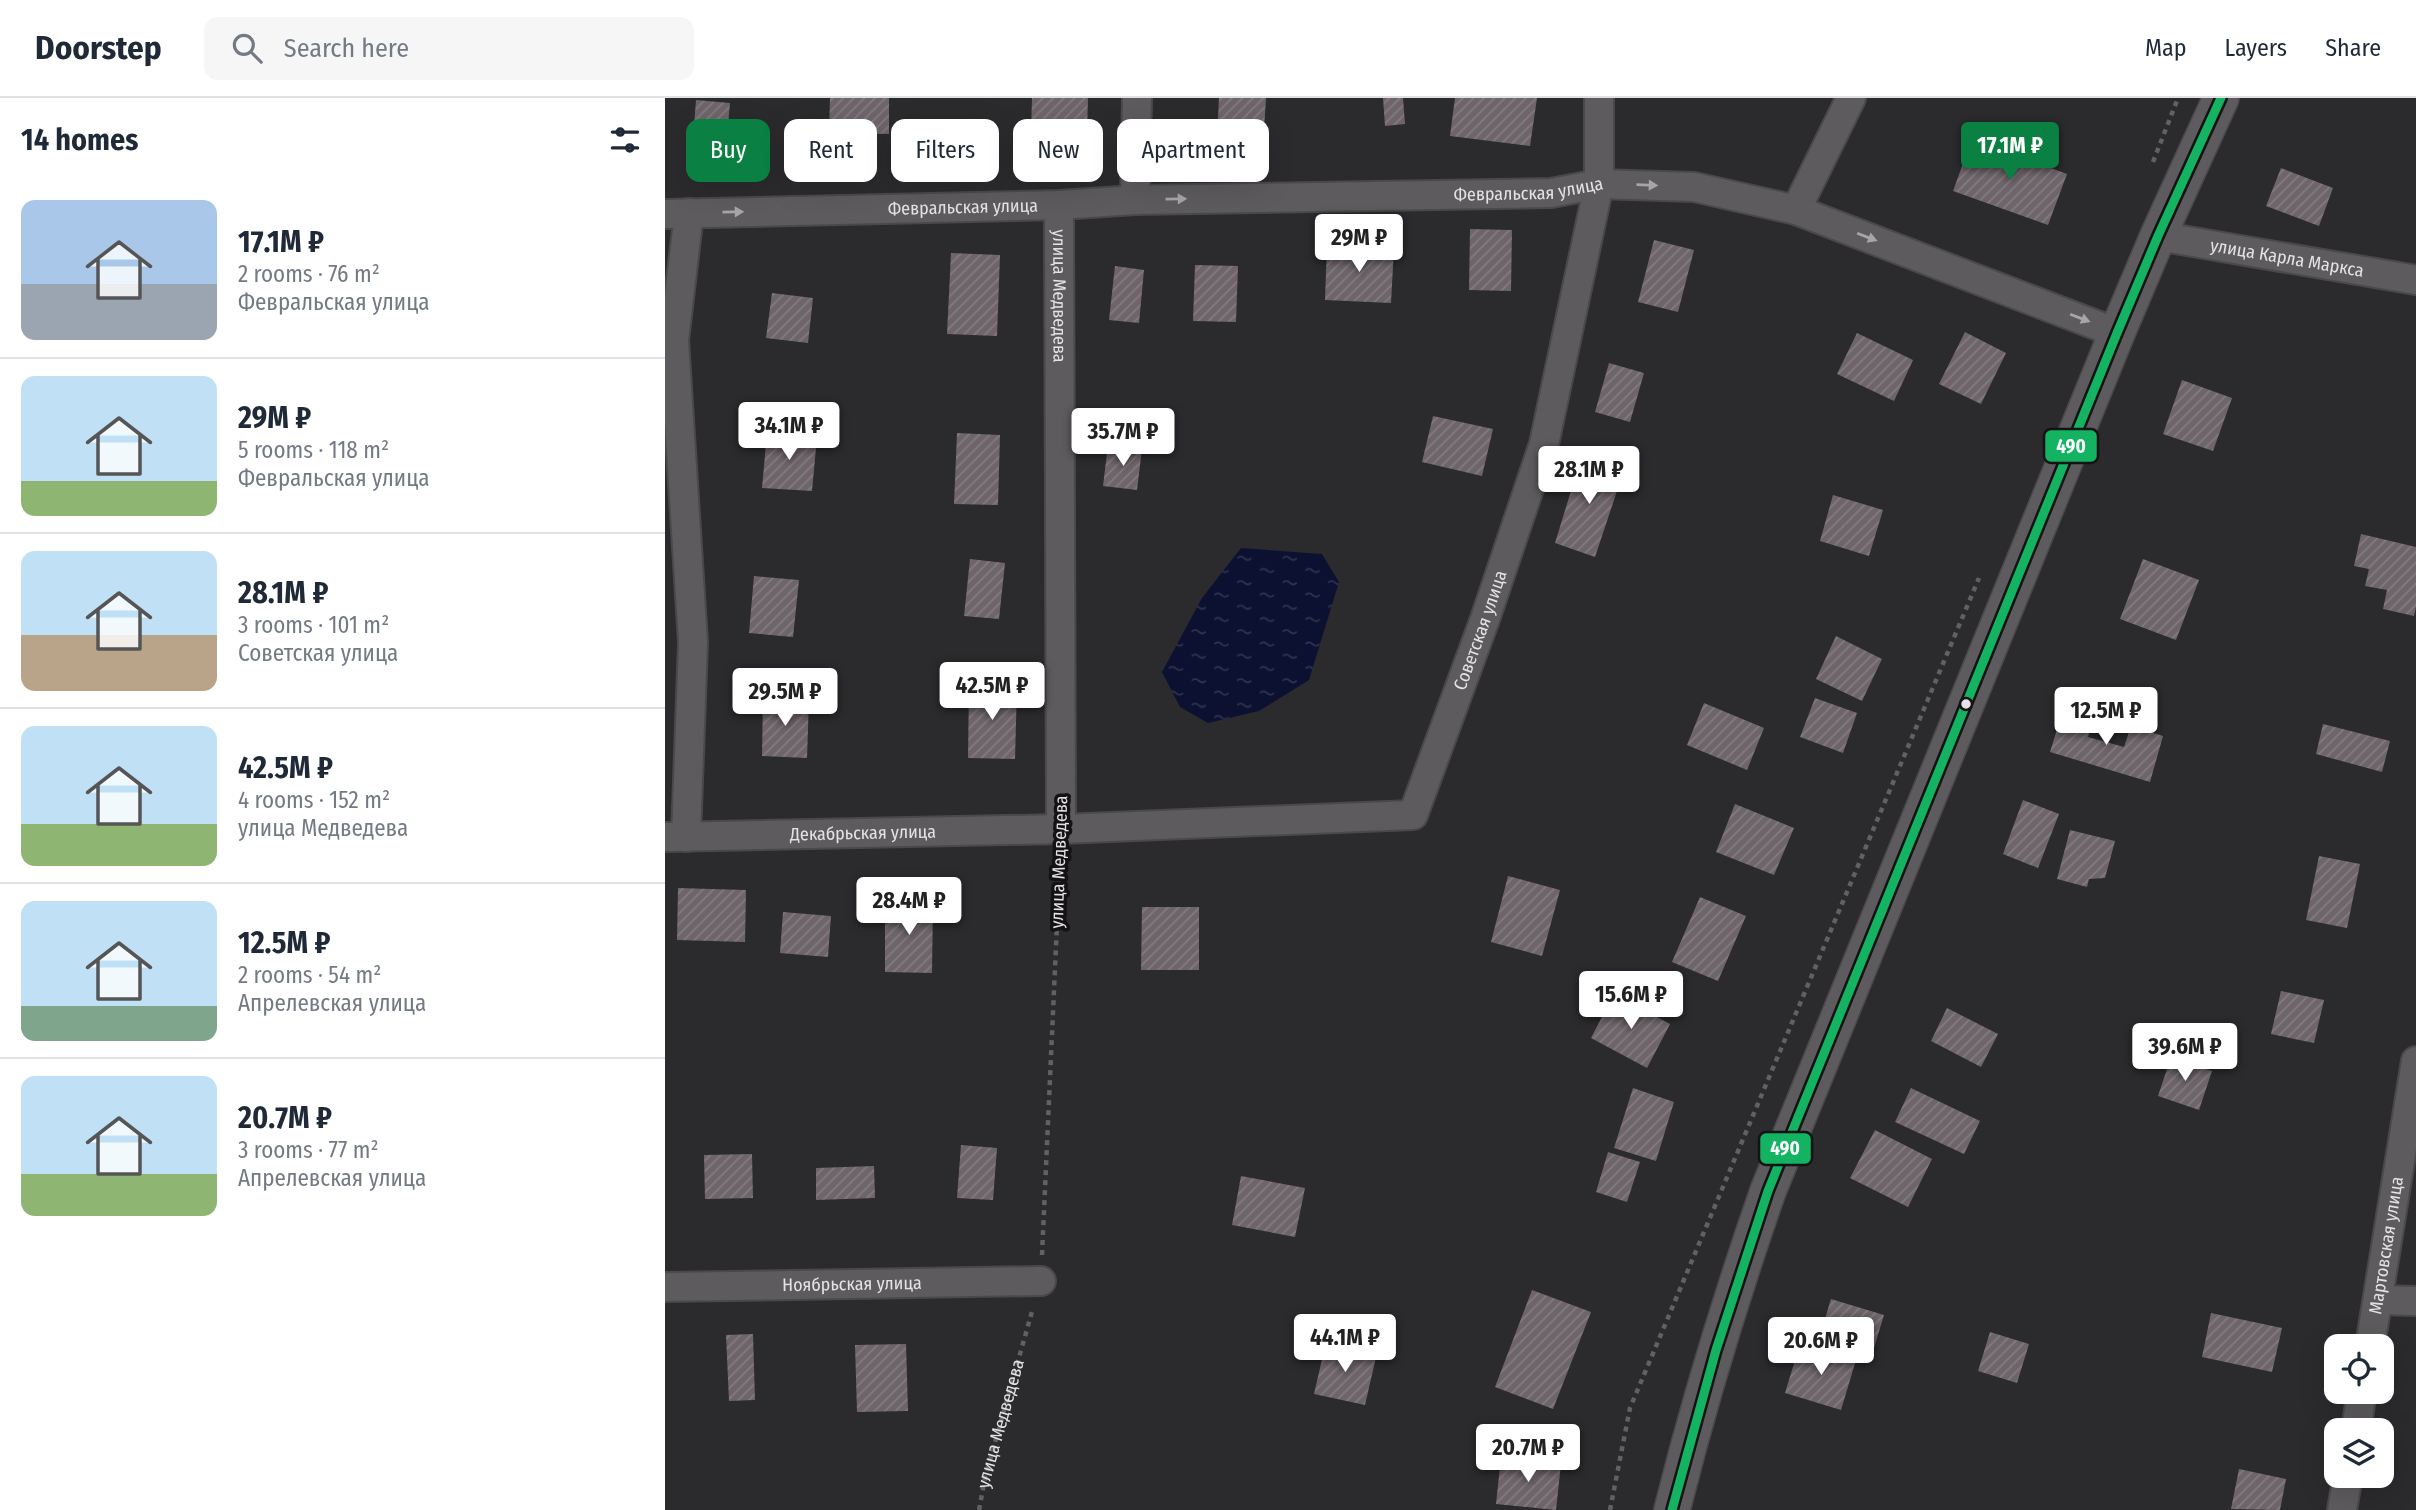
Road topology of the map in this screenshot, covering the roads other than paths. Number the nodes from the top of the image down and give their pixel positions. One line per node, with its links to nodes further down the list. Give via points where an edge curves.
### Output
1 (1137, 98): 6 (street)
2 (1599, 98): 5 (street, Советская улица)
3 (1851, 98): 8 (street)
4 (2221, 98): 10 (street)
5 (1599, 184): 6 (street, Февральская улица, one-way to 5, via 1551,193); 8 (street, Февральская улица, one-way to 8, via 1694,187); 13 (street, Советская улица, via 1544,444 1413,815)
6 (1135, 200): 7 (street, Февральская улица)
7 (1059, 205): 9 (street, Февральская улица, one-way to 7); 13 (street, улица Медведева)
8 (1796, 209): 12 (street, Февральская улица, one-way to 12)
9 (677, 213): 14 (street, via 674,340 693,642)
10 (2158, 236): 11 (street, улица Карла Маркса); 12 (street)
11 (2416, 280)
12 (2117, 333): 22 (street, via 1767,1191 1727,1307)
13 (1061, 829): 14 (street, Декабрьская улица)
14 (676, 837)
15 (2416, 1061): 18 (street, Мартовская улица)
16 (1041, 1281): 17 (street, Ноябрьская улица)
17 (665, 1287)
18 (2378, 1300): 19 (street); 20 (street, Мартовская улица)
19 (2416, 1301)
20 (2372, 1334)
21 (2346, 1488): 23 (street)
22 (1672, 1510)
23 (2342, 1510)

